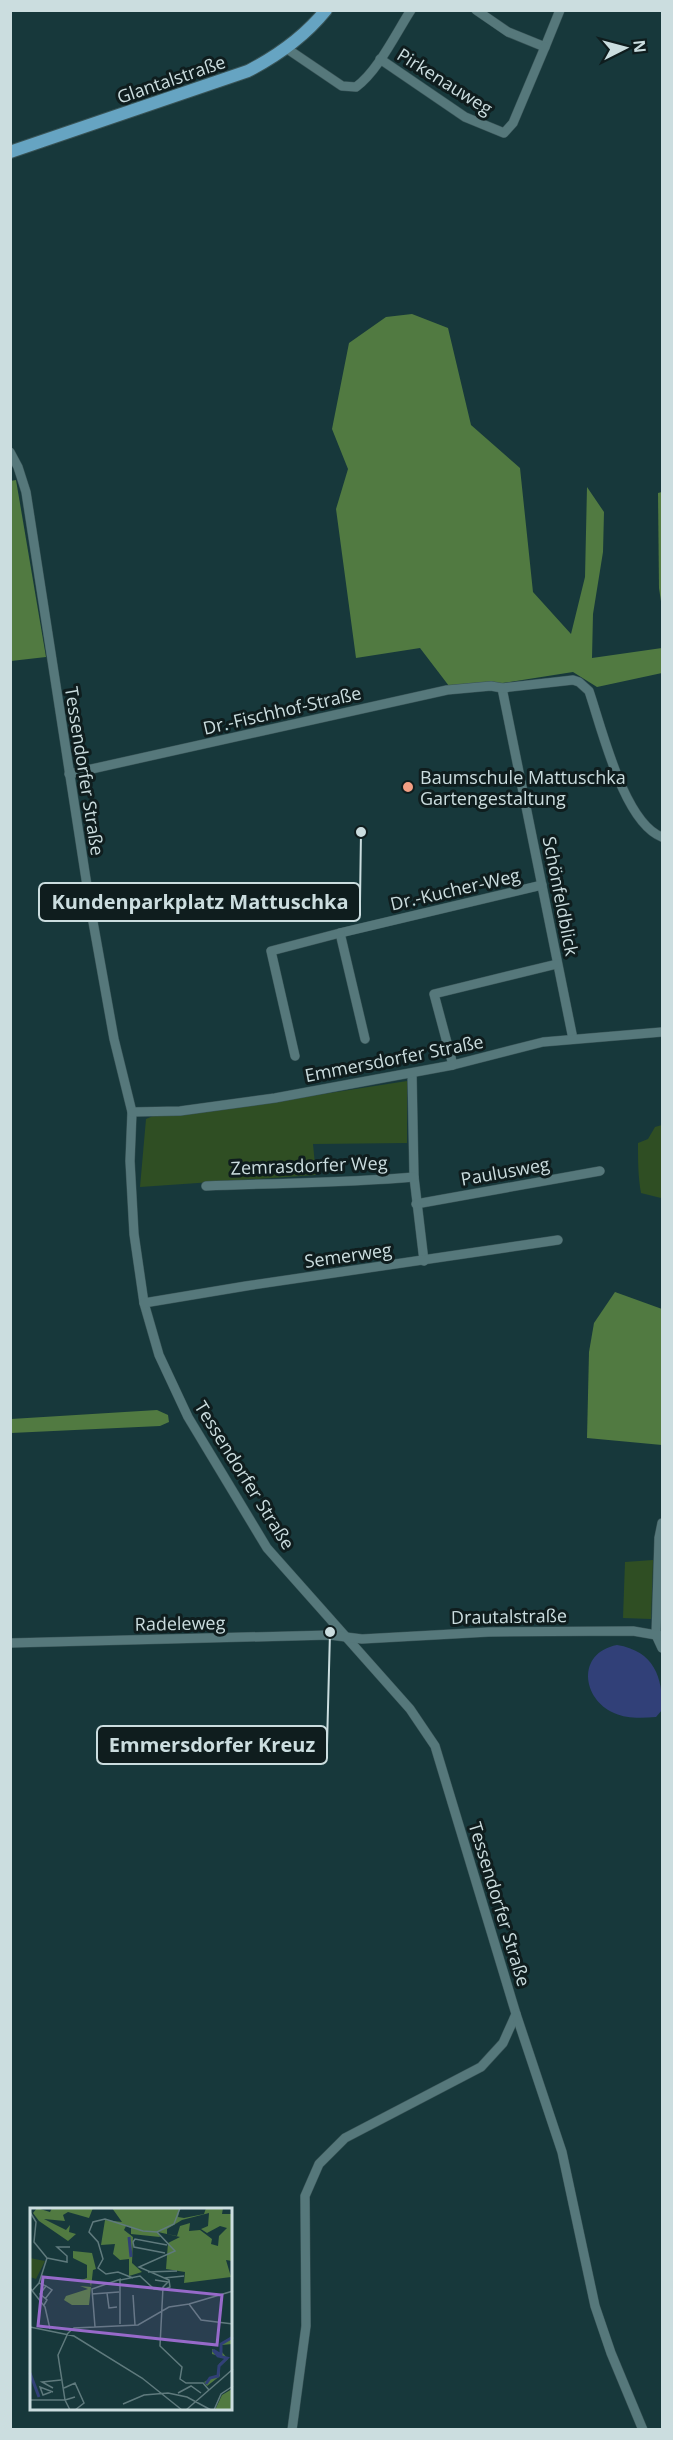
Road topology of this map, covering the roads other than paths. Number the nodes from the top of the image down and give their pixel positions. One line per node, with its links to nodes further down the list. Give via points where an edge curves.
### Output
1 (326, 10): 6 (main road, Glantalstraße)
2 (411, 10): 7 (street)
3 (476, 10): 5 (street, via 508,32)
4 (560, 10): 5 (street)
5 (545, 47): 7 (street, Pirkenauweg, via 513,123 504,134 465,117)
6 (286, 48): 7 (street, via 350,88 363,83); 8 (main road, Glantalstraße, via 248,70)
7 (380, 59)
8 (10, 153)
9 (10, 452): 11 (street, Tessendorfer Straße, via 26,492)
10 (502, 688): 11 (street, Dr.-Fischhof-Straße, via 447,690); 12 (street, Dr.-Fischhof-Straße, via 567,680 584,686 634,812); 13 (street, Schönfeldblick)
11 (69, 774): 22 (street, Tessendorfer Straße, via 112,1028)
12 (663, 837)
13 (542, 885): 14 (street, Dr.-Kucher-Weg); 15 (street, Schönfeldblick)
14 (340, 933): 17 (street); 19 (street, Dr.-Kucher-Weg, via 271,951)
15 (557, 964): 18 (street, Schönfeldblick); 20 (street, via 434,994)
16 (663, 1032): 18 (street, Emmersdorfer Straße)
17 (364, 1039)
18 (573, 1039): 20 (street, Emmersdorfer Straße, via 543,1042)
19 (295, 1056)
20 (453, 1065): 21 (street, Emmersdorfer Straße)
21 (412, 1073): 22 (street, Emmersdorfer Straße, via 208,1108); 24 (street)
22 (132, 1112): 29 (street, Tessendorfer Straße, via 134,1234)
23 (600, 1171): 26 (street, Paulusweg)
24 (414, 1177): 25 (street, Zemrasdorfer Weg); 26 (street)
25 (206, 1186)
26 (416, 1204): 28 (street)
27 (558, 1240): 28 (street, Semerweg)
28 (424, 1261): 29 (street, Semerweg)
29 (144, 1303): 32 (street, Tessendorfer Straße, via 159,1355 188,1417 267,1548)
30 (663, 1523): 31 (street, via 659,1538)
31 (659, 1636): 32 (street, Drautalstraße, via 633,1631 501,1632); 34 (street)
32 (349, 1639): 33 (street, Radeleweg, via 330,1635); 35 (street, Tessendorfer Straße, via 416,1717 435,1746)
33 (10, 1643)
34 (663, 1648)
35 (516, 2014): 36 (street, Tessendorfer Straße, via 503,2043 481,2067 345,2138 320,2164 305,2196 306,2326); 37 (street, via 562,2152 595,2306)
36 (292, 2430)
37 (643, 2430)

